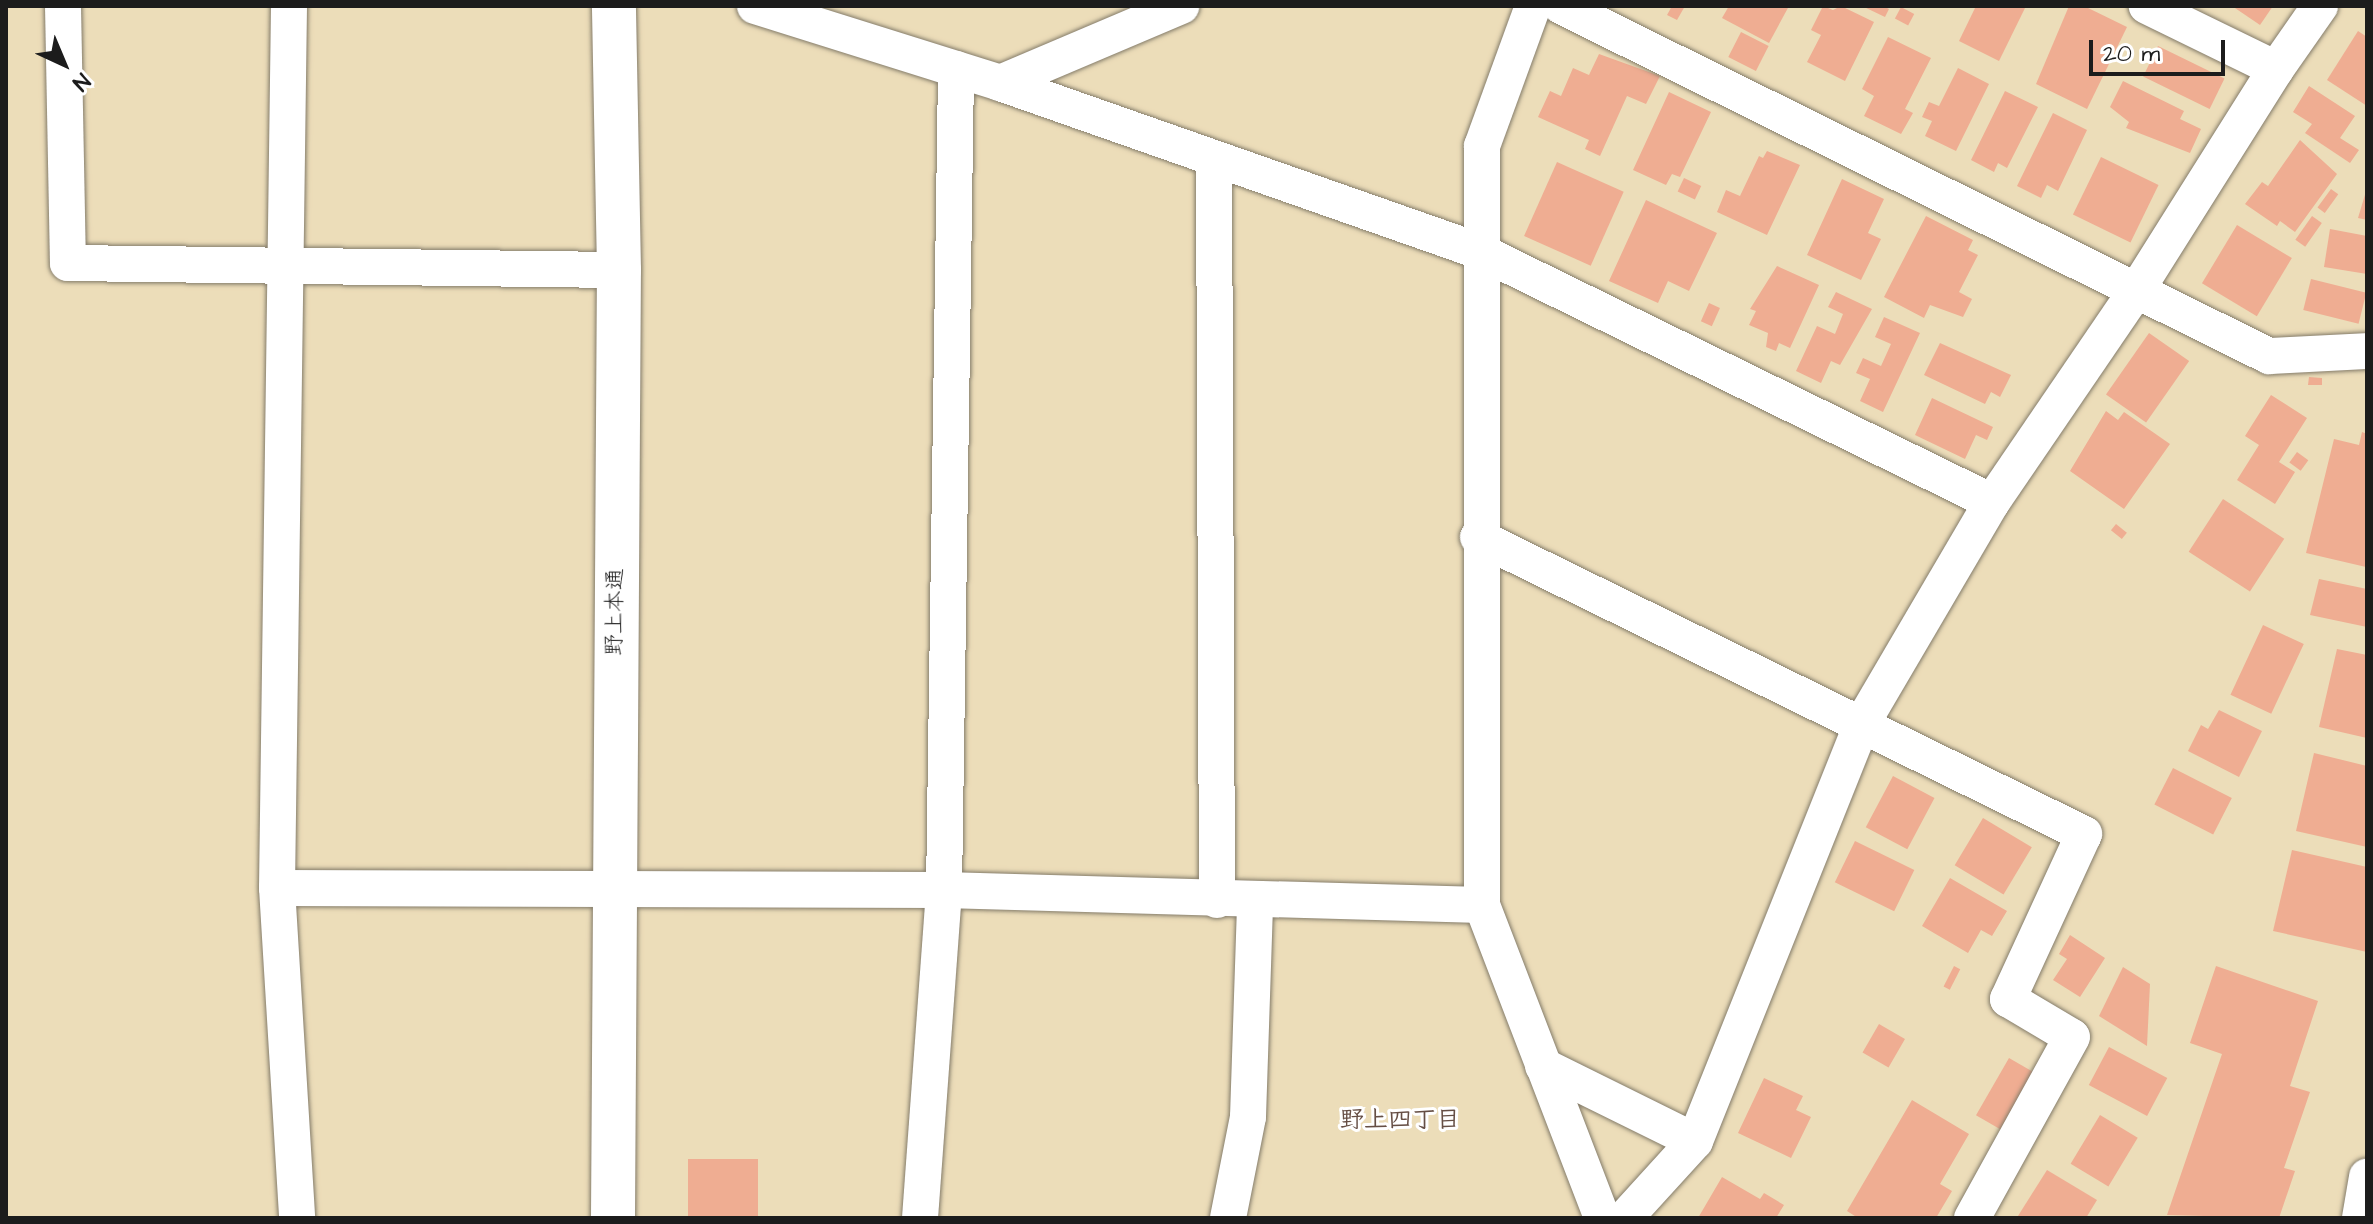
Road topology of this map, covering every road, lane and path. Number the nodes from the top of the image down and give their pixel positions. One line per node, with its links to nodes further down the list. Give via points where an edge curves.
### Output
1 (63, 6): 15 (street, via 68,263)
2 (289, 6): 15 (street)
3 (614, 6): 16 (street, 野上本通)
4 (755, 6): 10 (street)
5 (1181, 6): 12 (street)
6 (1533, 6): 14 (street, via 1482,146)
7 (1561, 6): 17 (street)
8 (2147, 6): 11 (street)
9 (2320, 6): 11 (street)
10 (956, 69): 12 (street); 24 (street)
11 (2276, 69): 17 (street)
12 (1000, 83): 13 (street)
13 (1214, 159): 14 (street); 25 (street)
14 (1479, 251): 19 (street); 20 (street)
15 (285, 265): 16 (street); 23 (street)
16 (619, 270): 22 (street, 野上本通)
17 (2138, 288): 18 (street, via 2269,356); 19 (street)
18 (2367, 351)
19 (1992, 502): 21 (street)
20 (1478, 537): 21 (street); 27 (street)
21 (1861, 725): 29 (street); 37 (street, via 2084,834 2008,999 2072,1037)
22 (612, 886): 23 (street); 24 (street); 32 (street, 野上本通)
23 (277, 888): 31 (street)
24 (944, 890): 25 (street); 33 (street)
25 (1217, 900): 26 (street)
26 (1255, 902): 27 (street); 34 (street, via 1248,1117)
27 (1482, 905): 28 (street)
28 (1543, 1066): 29 (street); 35 (street)
29 (1695, 1141): 36 (street)
30 (2367, 1177): 38 (street)
31 (297, 1218)
32 (613, 1218)
33 (920, 1218)
34 (1228, 1218)
35 (1602, 1218)
36 (1625, 1218)
37 (1972, 1218)
38 (2360, 1218)

